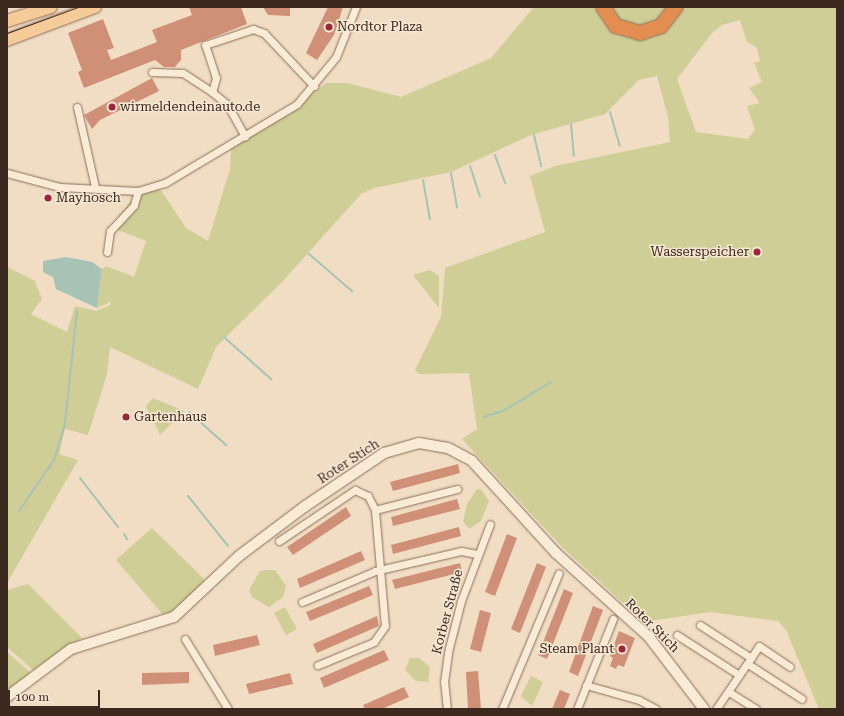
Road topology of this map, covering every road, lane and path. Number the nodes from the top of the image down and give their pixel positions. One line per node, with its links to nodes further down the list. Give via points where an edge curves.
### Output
1 (52, 7): 6 (main road)
2 (95, 7): 7 (main road)
3 (356, 7): 9 (street, via 342,47)
4 (603, 7): 5 (highway, via 616,26 640,33 661,26)
5 (676, 7)
6 (7, 22)
7 (7, 40)
8 (152, 72): 10 (street, via 170,70 194,80)
9 (314, 86): 10 (street, via 264,33 253,28 205,45 216,78); 12 (street, via 297,104)
10 (212, 92): 12 (street, via 227,104)
11 (77, 107): 14 (street)
12 (245, 136): 15 (street, via 165,183)
13 (7, 173): 14 (street, via 50,186)
14 (95, 187): 15 (street)
15 (138, 191): 16 (street, via 134,205 110,231)
16 (107, 252)
17 (457, 489): 18 (street)
18 (375, 510): 20 (street, via 368,496 355,490); 22 (street)
19 (490, 524): 21 (street, Korber Straße)
20 (278, 541)
21 (477, 554): 22 (street, via 461,551); 38 (street, Korber Straße, via 445,666)
22 (381, 570): 24 (street); 30 (street, via 385,612 381,635 374,642)
23 (559, 573): 39 (street)
24 (302, 602)
25 (613, 619): 33 (street)
26 (700, 625): 29 (street)
27 (677, 635): 32 (street)
28 (185, 639): 37 (street)
29 (750, 661): 31 (street, via 759,646); 32 (street); 36 (street)
30 (318, 665)
31 (790, 667)
32 (739, 675): 34 (street)
33 (586, 685): 40 (street); 41 (street, via 639,700)
34 (729, 692): 43 (street); 44 (street)
35 (7, 697): 42 (street, Roter Stich, via 71,649 174,617 239,556 304,507 384,453 419,443 448,448 472,461 556,554 649,637)
36 (802, 699)
37 (228, 709)
38 (447, 709)
39 (502, 709)
40 (577, 709)
41 (656, 709)
42 (704, 709)
43 (716, 709)
44 (756, 709)

